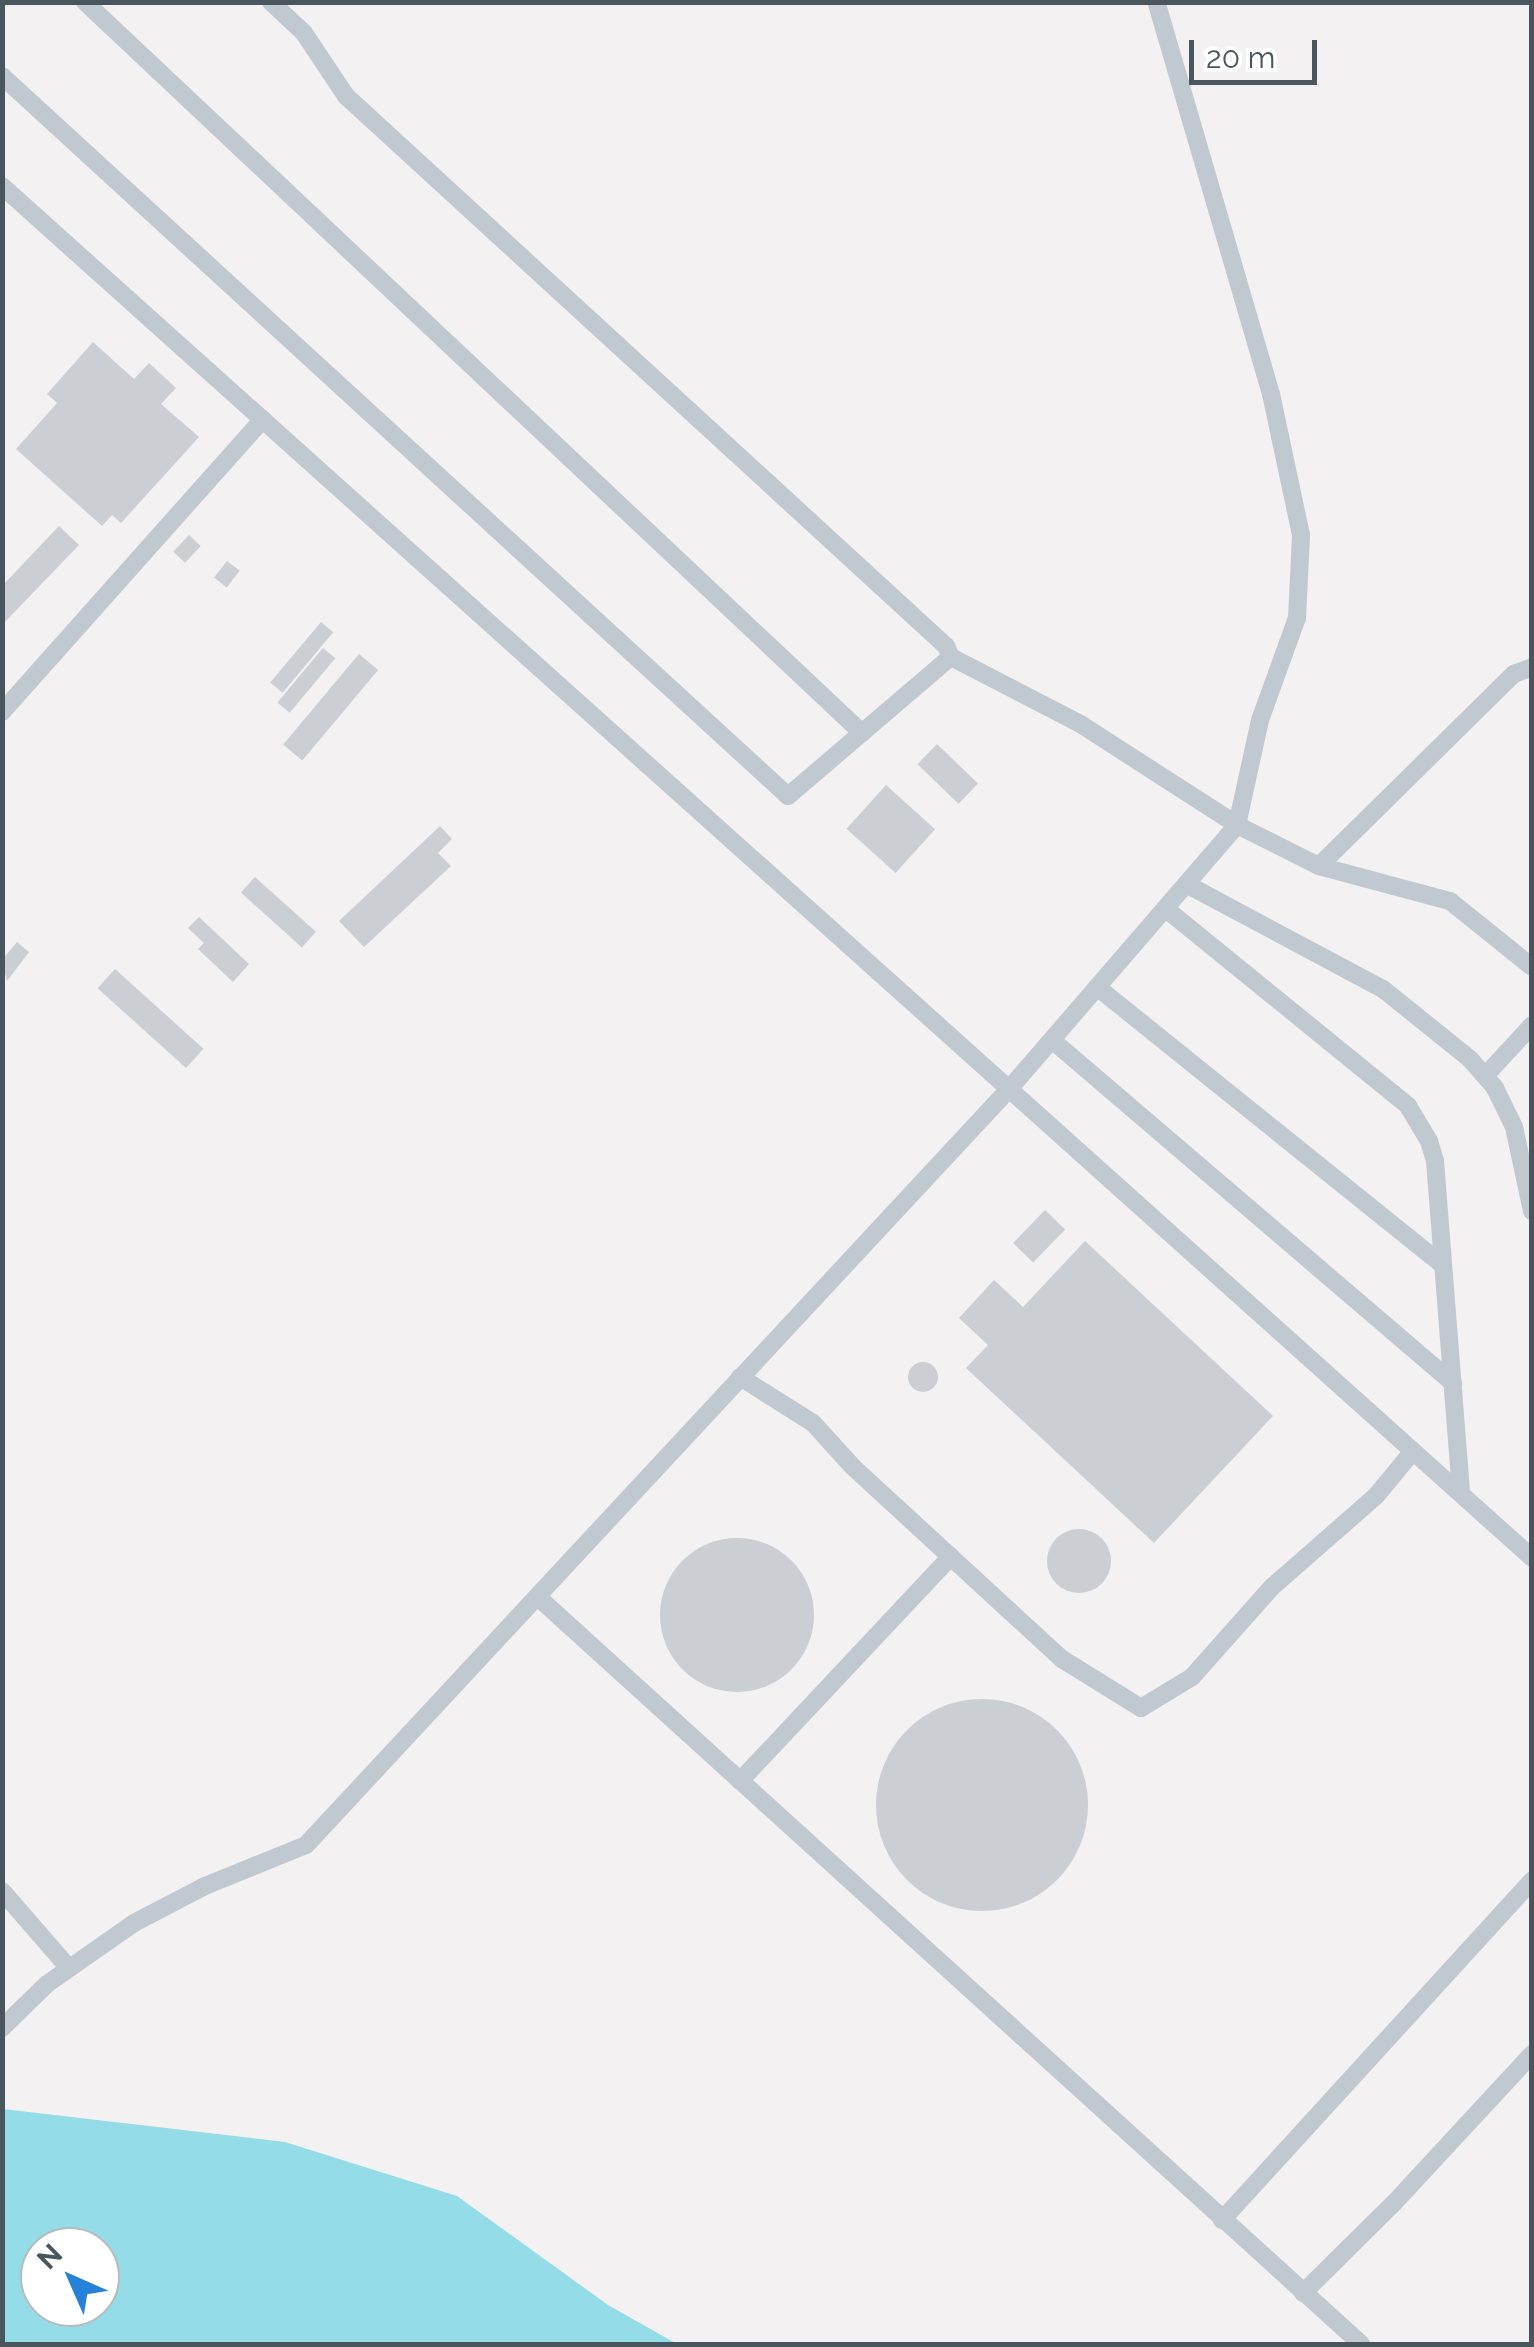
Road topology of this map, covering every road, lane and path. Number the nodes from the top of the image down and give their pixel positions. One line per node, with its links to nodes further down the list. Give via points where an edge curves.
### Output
1 (85, 2): 10 (lane)
2 (270, 2): 7 (lane, via 304,33 346,96)
3 (1156, 2): 11 (lane, via 1271,394 1300,535 1297,618 1260,720)
4 (2, 76): 10 (lane, via 788,796)
5 (2, 186): 6 (lane)
6 (263, 420): 9 (lane); 20 (lane)
7 (951, 657): 10 (lane); 11 (lane, via 1082,724)
8 (1532, 666): 12 (lane, via 1514,674)
9 (2, 712)
10 (862, 733)
11 (1238, 825): 12 (lane); 13 (lane)
12 (1319, 866): 15 (lane, via 1450,901)
13 (1186, 884): 14 (lane); 19 (lane, via 1383,989)
14 (1166, 909): 16 (lane); 22 (lane, via 1408,1106 1435,1161)
15 (1532, 967)
16 (1098, 987): 18 (lane); 22 (lane)
17 (1532, 1025): 19 (lane)
18 (1052, 1040): 20 (lane); 24 (lane)
19 (1485, 1076): 21 (lane, via 1514,1127)
20 (1010, 1088): 23 (lane); 25 (lane)
21 (1532, 1211)
22 (1443, 1265): 24 (lane)
23 (740, 1378): 27 (lane, via 813,1423); 29 (lane)
24 (1452, 1384): 26 (lane)
25 (1413, 1451): 26 (lane); 27 (lane, via 1376,1496 1272,1587 1192,1677 1141,1708 1062,1659)
26 (1461, 1494): 28 (lane)
27 (950, 1556): 30 (lane)
28 (1532, 1558)
29 (540, 1599): 30 (lane); 33 (lane, via 306,1845 205,1886)
30 (740, 1781): 36 (lane)
31 (1532, 1880): 36 (lane)
32 (2, 1891): 33 (lane)
33 (69, 1968): 34 (lane)
34 (2, 2028)
35 (1532, 2054): 37 (lane)
36 (1222, 2220): 37 (lane)
37 (1303, 2293): 38 (lane)
38 (1361, 2344)

